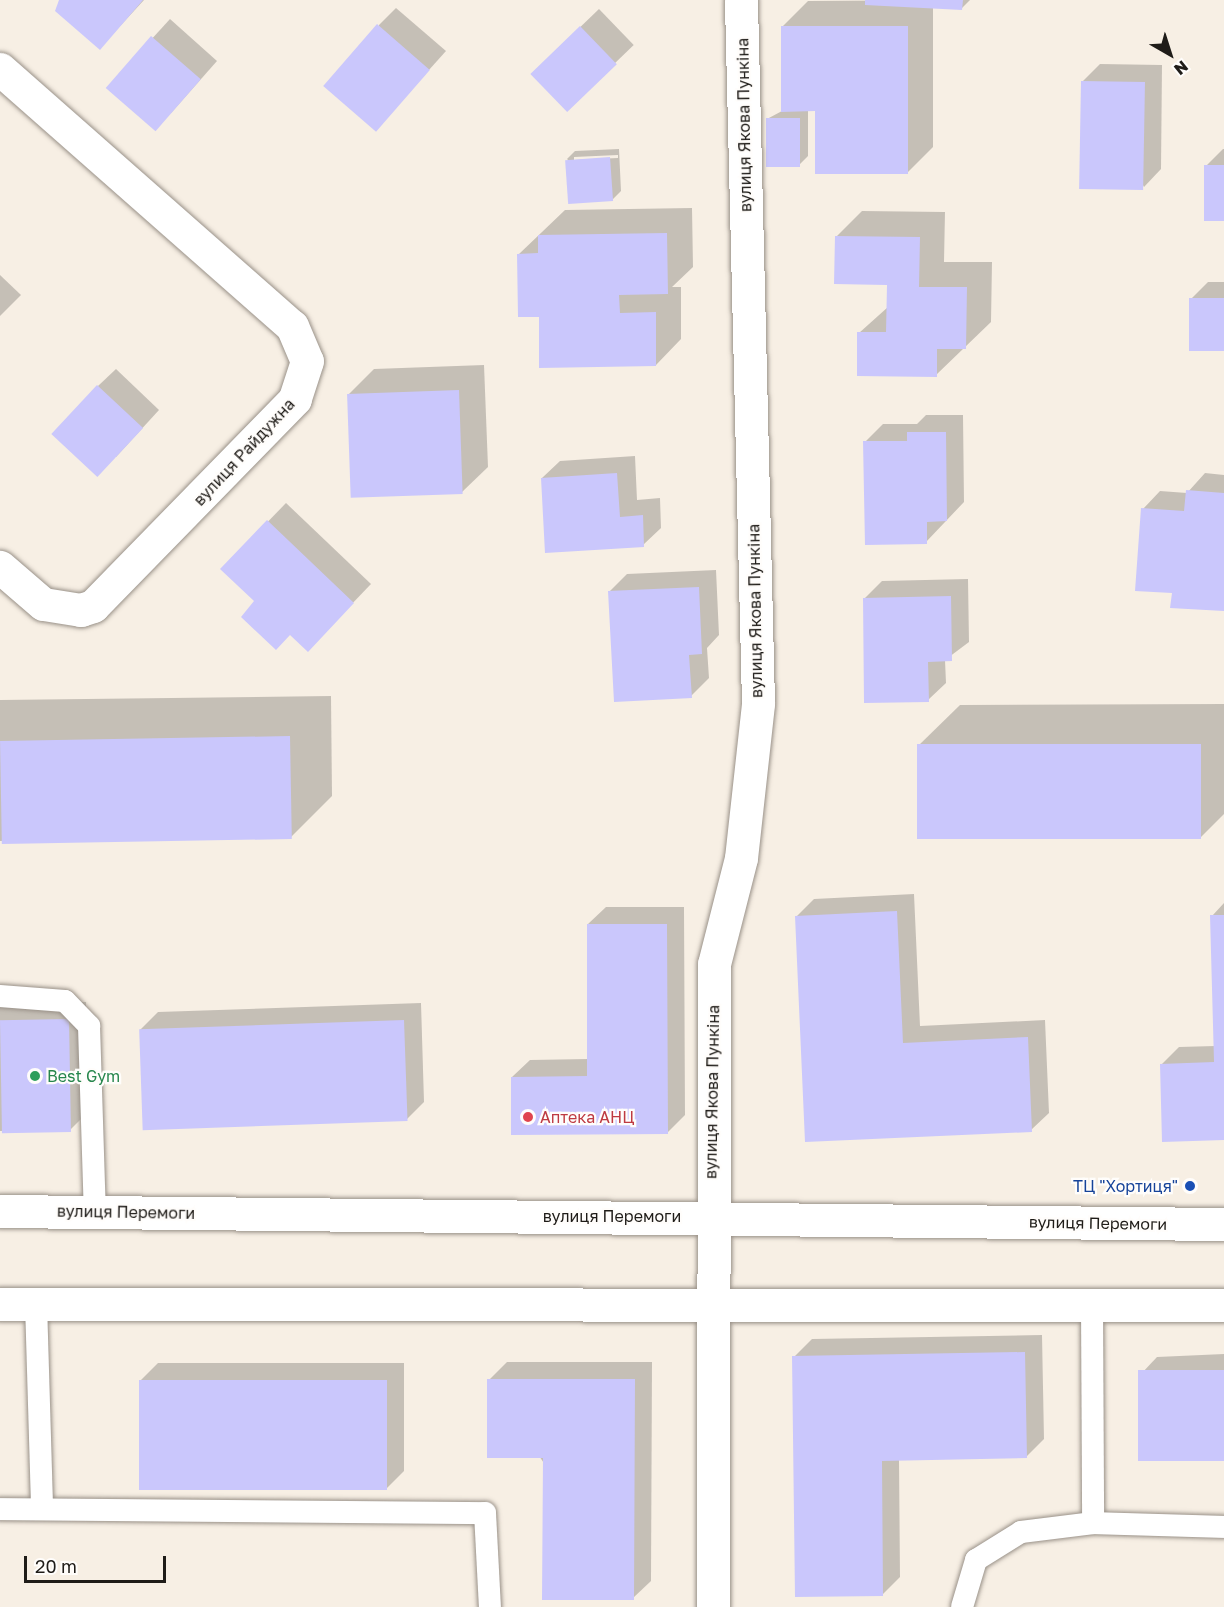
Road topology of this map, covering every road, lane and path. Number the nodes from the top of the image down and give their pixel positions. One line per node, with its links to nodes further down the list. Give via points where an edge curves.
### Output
1 (741, 0): 7 (street, вулиця Якова Пункіна, via 758,704 741,858 714,964)
2 (0, 69): 3 (street, вулиця Райдужна, via 292,326 307,361 295,399 93,606 81,610 43,604)
3 (0, 567)
4 (0, 996): 6 (lane, via 65,1001 89,1026)
5 (0, 1210): 6 (street, вулиця Перемоги)
6 (95, 1212): 7 (street, вулиця Перемоги)
7 (710, 1217): 8 (street, вулиця Перемоги); 9 (street, вулиця Якова Пункіна)
8 (1224, 1224)
9 (712, 1302): 11 (street); 12 (street); 19 (street)
10 (0, 1304): 11 (street)
11 (36, 1304): 15 (lane)
12 (1092, 1304): 13 (street); 16 (lane)
13 (1224, 1305)
14 (0, 1509): 15 (lane)
15 (42, 1509): 18 (lane, via 485,1513)
16 (1093, 1523): 17 (lane); 20 (lane, via 1021,1533 997,1542 976,1560)
17 (1224, 1527)
18 (490, 1607)
19 (713, 1607)
20 (962, 1607)

